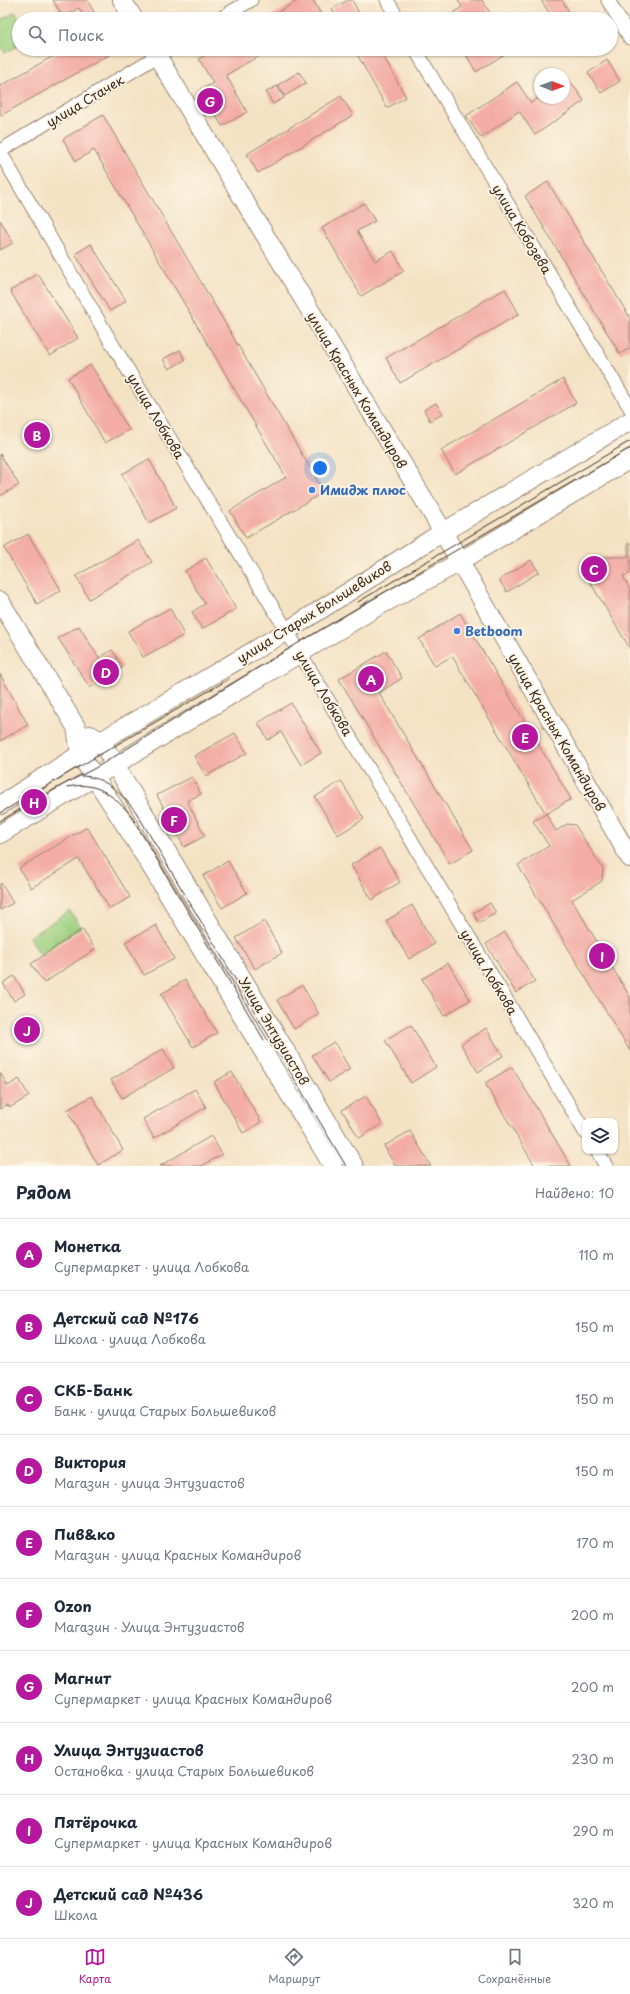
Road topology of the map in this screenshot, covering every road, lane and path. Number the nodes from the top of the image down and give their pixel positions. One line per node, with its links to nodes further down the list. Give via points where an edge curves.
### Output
1 (122, 0): 5 (street)
2 (251, 0): 6 (street)
3 (387, 0): 7 (street)
4 (608, 0): 8 (street)
5 (130, 12)
6 (231, 12)
7 (394, 12)
8 (615, 12)
9 (618, 17): 10 (street)
10 (630, 38)
11 (154, 56): 14 (street, улица Стачек)
12 (162, 56): 18 (street, улица Красных Командиров)
13 (419, 56): 15 (street, улица Кобозева)
14 (0, 152): 21 (street, улица Лобкова, via 111,342)
15 (630, 408)
16 (630, 421): 18 (street, улица Старых Большевиков)
17 (630, 459): 19 (street, улица Старых Большевиков)
18 (443, 532): 19 (street, улица Красных Командиров); 21 (street, улица Старых Большевиков)
19 (459, 561): 22 (street, улица Старых Большевиков); 30 (street, улица Красных Командиров)
20 (0, 601): 23 (street)
21 (287, 631): 22 (street, улица Лобкова); 24 (street, улица Старых Большевиков)
22 (300, 653): 26 (street, улица Старых Большевиков); 31 (street, улица Лобкова)
23 (76, 727): 24 (street, Улица Энтузиастов); 25 (street, Улица Энтузиастов)
24 (101, 741): 25 (street, улица Старых Большевиков); 26 (street, Улица Энтузиастов)
25 (80, 754): 27 (street, Улица Энтузиастов); 28 (street, улица Старых Большевиков)
26 (115, 764): 27 (street, улица Старых Большевиков); 34 (street, Улица Энтузиастов)
27 (95, 777): 29 (street, улица Старых Большевиков); 33 (street, Улица Энтузиастов)
28 (0, 805)
29 (0, 834)
30 (630, 858)
31 (582, 1127)
32 (599, 1154): 35 (street)
33 (333, 1166)
34 (354, 1166)
35 (606, 1166)

